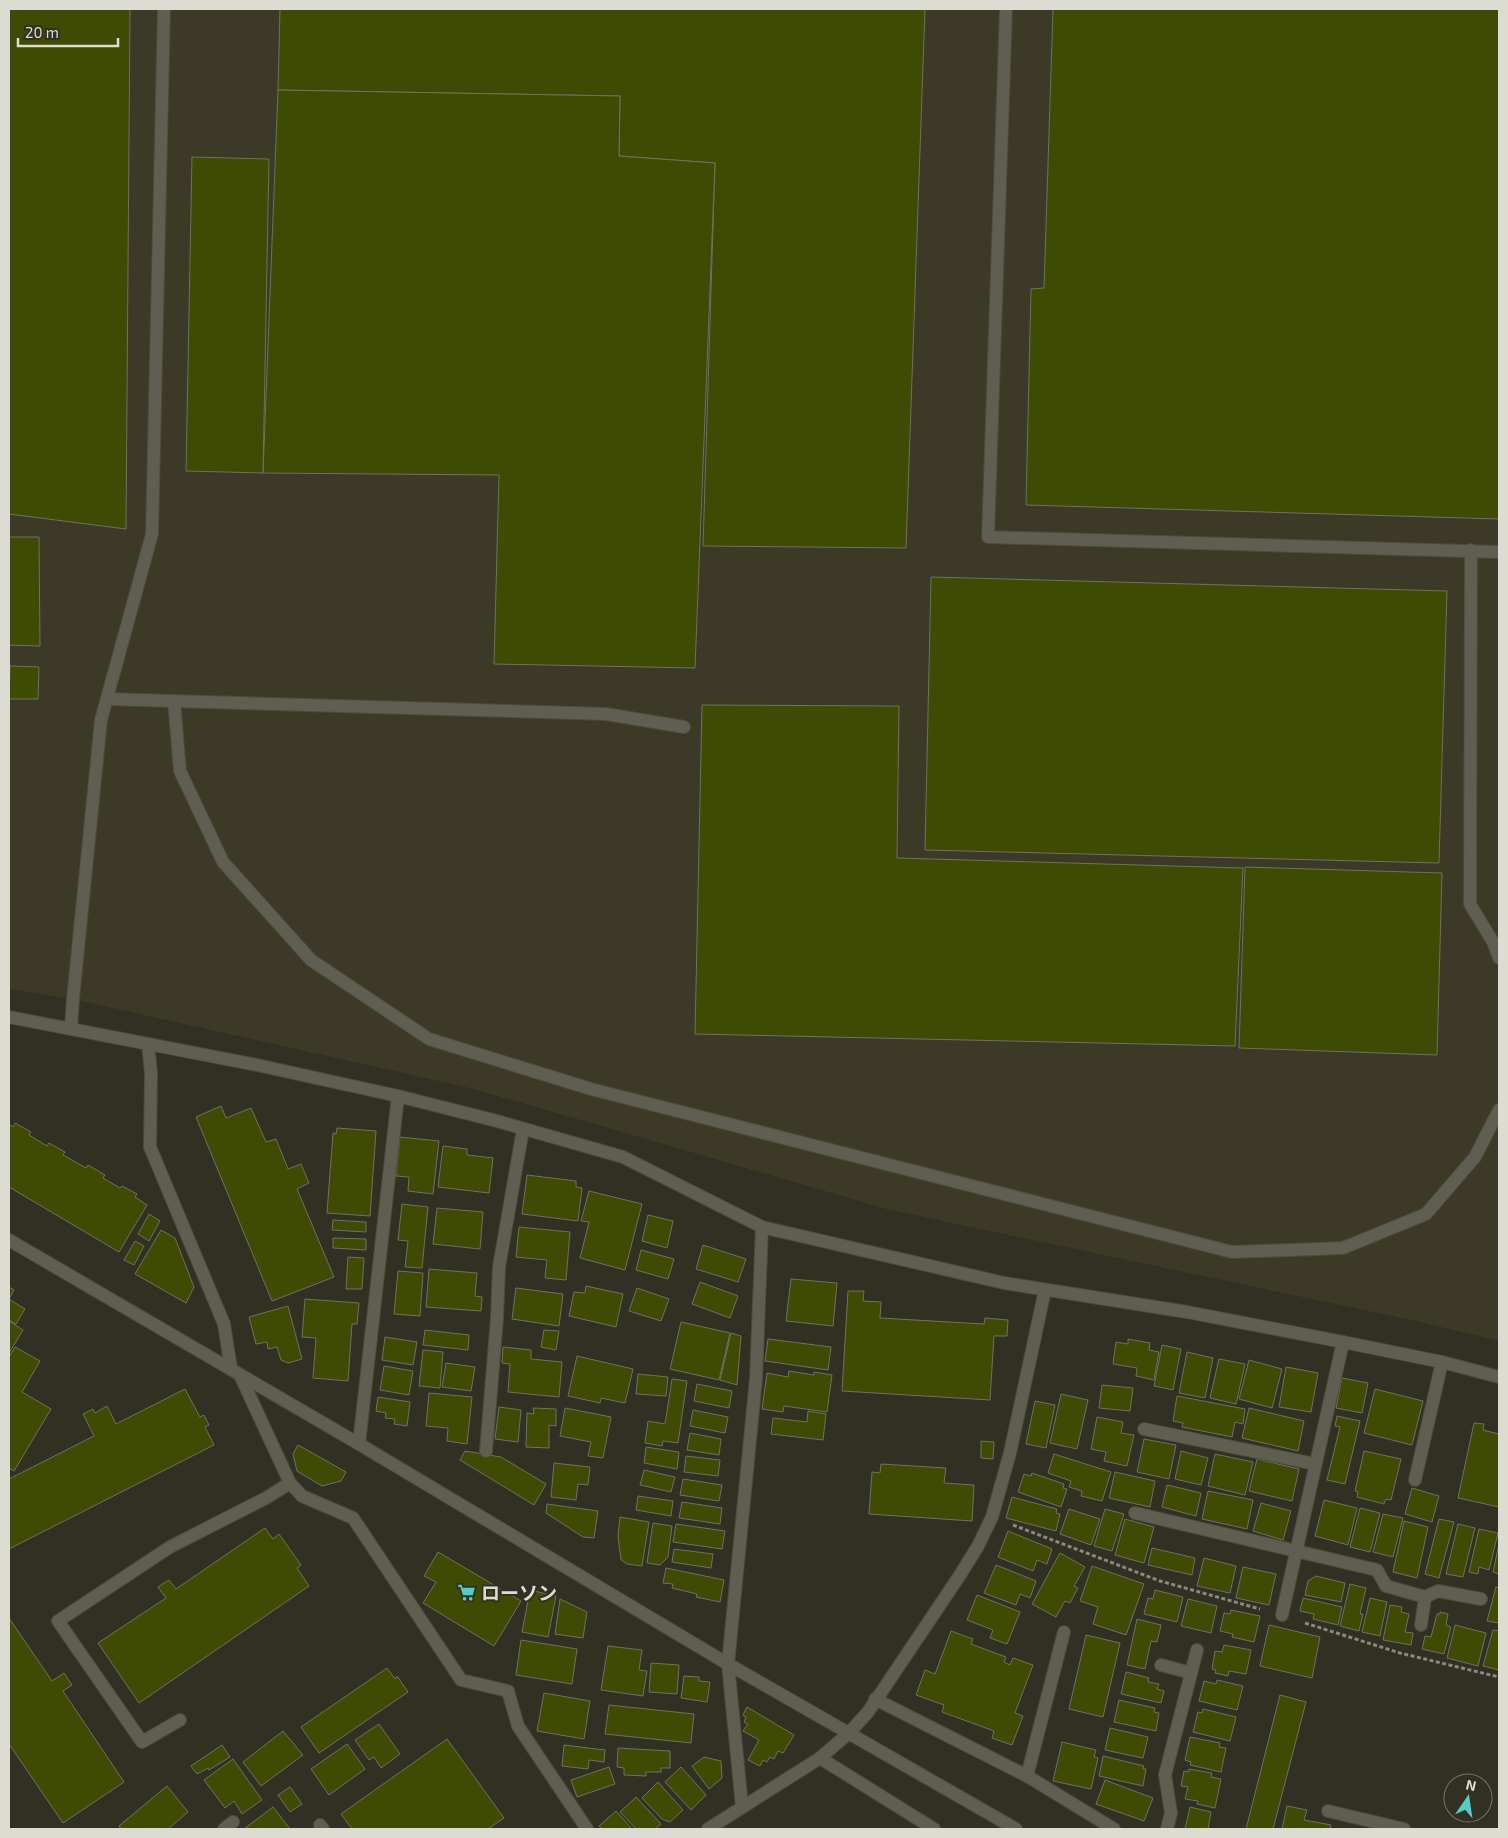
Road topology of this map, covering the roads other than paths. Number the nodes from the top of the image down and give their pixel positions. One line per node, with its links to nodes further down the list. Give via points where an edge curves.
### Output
1 (164, 9): 5 (street, via 152,534)
2 (1006, 9): 3 (street, via 988,537)
3 (1471, 550): 4 (street); 8 (street, via 1470,904)
4 (1499, 552)
5 (106, 699): 6 (street); 10 (street, via 101,720)
6 (174, 701): 7 (street, via 606,714); 13 (street, via 180,771 223,862 311,960 429,1039 572,1084 1232,1252 1343,1248 1426,1214 1475,1157)
7 (684, 727)
8 (1499, 958)
9 (9, 1017): 10 (street)
10 (71, 1030): 11 (street)
11 (148, 1044): 12 (street); 20 (street, via 150,1146 224,1324)
12 (398, 1096): 14 (street); 23 (street)
13 (1499, 1110)
14 (523, 1129): 15 (street, via 623,1157); 24 (street, via 500,1267)
15 (762, 1227): 17 (street); 36 (street, via 756,1379)
16 (9, 1240): 20 (street)
17 (1045, 1290): 18 (street, via 1187,1312); 39 (street, via 1010,1453 992,1517 960,1575)
18 (1343, 1342): 19 (street); 25 (street)
19 (1442, 1362): 21 (street); 26 (street)
20 (236, 1372): 23 (street); 27 (street)
21 (1499, 1377)
22 (1144, 1429): 25 (street)
23 (359, 1444): 36 (street)
24 (486, 1451)
25 (1316, 1464): 29 (street)
26 (1415, 1480)
27 (290, 1483): 40 (street, via 170,1547 58,1621 142,1742); 46 (street, via 302,1496 353,1518 461,1680 508,1691 518,1726)
28 (1135, 1512): 29 (street)
29 (1296, 1552): 30 (street, via 1377,1570 1386,1586); 32 (street)
30 (1425, 1597): 31 (street, via 1438,1591); 33 (street)
31 (1481, 1599)
32 (1282, 1615)
33 (1420, 1625)
34 (1064, 1632): 43 (street)
35 (1197, 1650): 38 (street)
36 (728, 1664): 41 (street); 44 (street)
37 (1161, 1664): 38 (street)
38 (1191, 1673): 51 (street, via 1165,1775 1171,1813)
39 (875, 1699): 41 (street); 43 (street)
40 (180, 1720)
41 (849, 1733): 42 (street); 49 (street)
42 (820, 1758): 44 (street); 48 (street)
43 (1027, 1776): 50 (street)
44 (742, 1807): 47 (street)
45 (1328, 1811): 52 (street)
46 (587, 1829)
47 (708, 1829)
48 (934, 1829)
49 (1016, 1829)
50 (1114, 1829)
51 (1167, 1829)
52 (1404, 1829)

